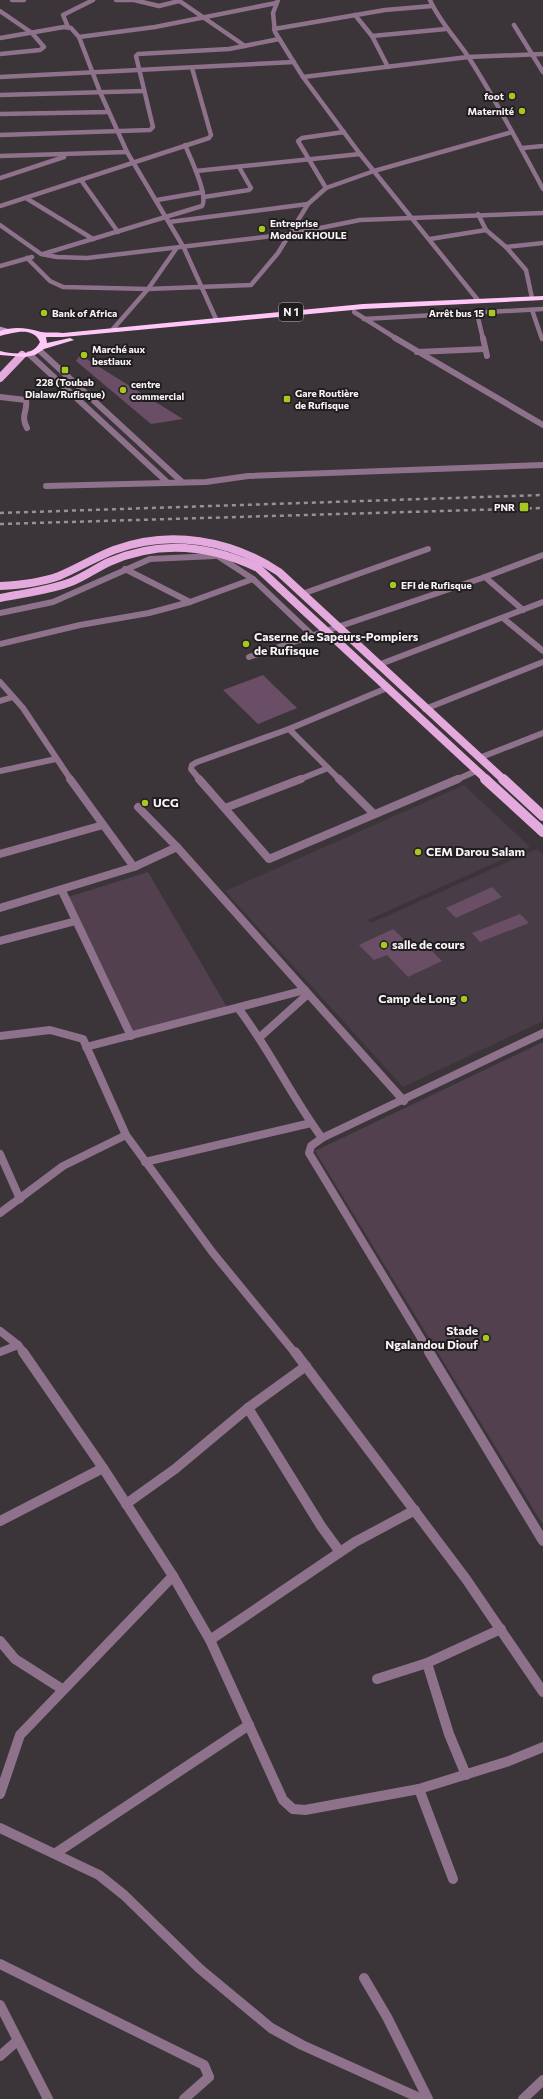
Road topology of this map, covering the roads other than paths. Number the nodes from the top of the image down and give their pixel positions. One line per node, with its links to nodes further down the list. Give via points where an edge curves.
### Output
1 (12, 0): 2 (street)
2 (24, 0)
3 (93, 0): 14 (street, via 63,15)
4 (116, 0): 5 (street)
5 (134, 0): 6 (street, via 159,6)
6 (178, 0): 12 (street)
7 (430, 0): 9 (street)
8 (277, 2): 12 (street); 15 (street, via 273,13)
9 (432, 6): 11 (street); 16 (street)
10 (0, 11): 17 (street)
11 (355, 15): 15 (street); 18 (street)
12 (204, 18): 19 (street); 22 (street)
13 (514, 25): 25 (street)
14 (68, 27): 17 (street); 19 (street)
15 (274, 29): 21 (street)
16 (446, 29): 18 (street); 26 (street)
17 (32, 33): 20 (street); 23 (street, via 43,49)
18 (372, 36): 28 (street)
19 (79, 37): 31 (street)
20 (0, 38)
21 (279, 39): 22 (street); 27 (street)
22 (245, 46): 30 (street, via 142,52 136,56)
23 (0, 54)
24 (543, 54): 25 (street)
25 (534, 55): 26 (street); 32 (street)
26 (468, 57): 28 (street); 42 (street)
27 (294, 62): 29 (street); 34 (street)
28 (388, 67): 34 (street)
29 (192, 68): 30 (street); 44 (street, via 211,135 209,138)
30 (139, 71): 31 (street); 36 (street)
31 (92, 72): 33 (street); 35 (street)
32 (543, 72)
33 (0, 77)
34 (303, 77): 41 (street)
35 (100, 92): 36 (street); 37 (street); 38 (street)
36 (144, 92): 40 (street, via 152,129)
37 (0, 95)
38 (109, 112): 39 (street); 40 (street)
39 (0, 114)
40 (120, 132): 43 (street); 47 (street)
41 (344, 132): 49 (street); 51 (street, via 298,141)
42 (512, 132): 46 (street); 55 (street)
43 (0, 135)
44 (185, 145): 52 (street); 54 (street)
45 (543, 146): 46 (street)
46 (522, 148): 59 (street)
47 (127, 152): 48 (street); 52 (street)
48 (73, 154): 50 (street); 56 (street)
49 (360, 154): 51 (street); 55 (street)
50 (0, 156)
51 (308, 159): 53 (street); 58 (street)
52 (135, 162): 57 (street); 63 (street)
53 (239, 167): 54 (street); 62 (street, via 251,188 249,190)
54 (196, 171): 60 (street)
55 (374, 171): 58 (street); 68 (street)
56 (0, 178)
57 (81, 180): 61 (street); 72 (street)
58 (326, 188): 64 (street)
59 (543, 189)
60 (203, 192): 62 (street); 63 (street)
61 (26, 198): 65 (street); 74 (street)
62 (204, 198): 69 (street, via 204,204 198,209)
63 (157, 200): 69 (street)
64 (308, 204): 69 (street); 73 (street)
65 (0, 206)
66 (543, 213): 67 (street)
67 (478, 214): 68 (street); 71 (street)
68 (412, 218): 73 (street, via 354,221); 75 (street)
69 (168, 220): 72 (street); 78 (street)
70 (0, 225): 80 (street)
71 (486, 230): 75 (street); 77 (street)
72 (118, 232): 74 (street)
73 (290, 234): 78 (street); 83 (street, via 254,283 247,286)
74 (94, 239): 80 (street)
75 (430, 239): 87 (street)
76 (543, 243): 77 (street)
77 (506, 247): 85 (street, via 527,269)
78 (184, 248): 79 (street); 83 (street)
79 (176, 249): 80 (street, via 86,258 57,258); 84 (street)
80 (41, 254): 81 (street)
81 (27, 258): 82 (street); 84 (street, via 50,281 63,287)
82 (0, 266)
83 (202, 286): 84 (street); 93 (street)
84 (148, 289): 95 (street)
85 (532, 298): 86 (highway, N 1); 87 (highway, N 1)
86 (543, 298)
87 (477, 299): 93 (highway, N 1)
88 (543, 304): 91 (highway, N 1)
89 (543, 309): 90 (street)
90 (532, 310): 92 (street); 98 (street)
91 (354, 312): 94 (street); 99 (highway, N 1, via 96,337 62,341)
92 (477, 313): 94 (street); 100 (street)
93 (216, 319): 95 (highway, N 1)
94 (364, 319): 101 (street)
95 (113, 329): 97 (highway, N 1, via 63,335)
96 (2, 331): 97 (highway, N 1, via 25,330)
97 (39, 334): 99 (highway, via 44,339)
98 (542, 339)
99 (40, 348): 103 (highway, N 1); 111 (street)
100 (486, 349): 101 (street); 104 (street)
101 (417, 352): 107 (street)
102 (0, 354): 103 (highway, N 1)
103 (26, 355): 105 (main road); 110 (street)
104 (487, 356)
105 (0, 378)
106 (0, 396): 108 (street, via 26,400 22,420)
107 (543, 425)
108 (27, 428)
109 (543, 465): 111 (street, via 248,476)
110 (168, 482): 111 (street); 112 (street)
111 (182, 482)
112 (46, 486)
113 (428, 550): 120 (street)
114 (214, 553): 116 (street, via 150,560); 118 (street); 121 (main road, via 179,546 134,553 107,563 73,582 55,588); 128 (main road, via 242,560 258,568)
115 (543, 555): 117 (street)
116 (125, 569): 122 (street); 125 (street, via 53,602)
117 (484, 577): 124 (street); 127 (street)
118 (253, 580): 122 (street); 129 (street)
119 (0, 586): 120 (main road, via 47,580 116,549 136,544 186,540 216,543 253,555 279,572)
120 (302, 594): 127 (main road)
121 (0, 598)
122 (190, 602): 130 (street)
123 (543, 602): 124 (street)
124 (523, 610): 126 (street)
125 (0, 613)
126 (503, 618): 131 (street); 134 (street)
127 (336, 626): 128 (street); 134 (main road)
128 (325, 630): 129 (street); 136 (main road)
129 (312, 635): 132 (street)
130 (0, 644)
131 (543, 650)
132 (250, 657)
133 (543, 662): 139 (street)
134 (378, 665): 139 (main road)
135 (0, 682): 137 (street)
136 (386, 688): 140 (street); 146 (main road)
137 (13, 697): 138 (street); 143 (street, via 23,708)
138 (0, 701)
139 (426, 709): 142 (main road)
140 (289, 729): 144 (street); 148 (street, via 192,765 191,769)
141 (543, 733): 142 (street)
142 (479, 758): 149 (main road)
143 (56, 760): 145 (street); 152 (street)
144 (328, 768): 148 (street); 150 (street)
145 (0, 771)
146 (476, 771): 150 (street); 153 (main road)
147 (138, 807): 154 (street)
148 (225, 808): 150 (street, via 269,859)
149 (539, 808): 151 (main road)
150 (374, 814)
151 (543, 816)
152 (104, 825): 155 (street); 156 (street)
153 (543, 832)
154 (177, 847): 156 (street); 161 (street)
155 (0, 854)
156 (134, 868): 157 (street)
157 (62, 890): 158 (street); 159 (street)
158 (0, 908)
159 (76, 921): 160 (street); 165 (street)
160 (0, 941)
161 (306, 992): 162 (street); 166 (street); 168 (street)
162 (238, 1008): 165 (street); 166 (street)
163 (543, 1033): 168 (street)
164 (0, 1036): 167 (street, via 50,1030 83,1039)
165 (131, 1036): 167 (street)
166 (260, 1037): 169 (street)
167 (86, 1047): 170 (street)
168 (404, 1101): 171 (street)
169 (311, 1123): 171 (street); 173 (street)
170 (126, 1135): 173 (street); 174 (street, via 63,1166)
171 (322, 1138): 185 (street, via 311,1146 309,1153 312,1159)
172 (0, 1154): 174 (street)
173 (145, 1162): 179 (street, via 213,1253)
174 (20, 1199): 175 (street)
175 (0, 1212)
176 (0, 1331): 177 (street)
177 (18, 1345): 178 (street); 181 (street)
178 (0, 1352)
179 (306, 1366): 180 (street); 183 (street)
180 (248, 1408): 182 (street, via 175,1469); 186 (street, via 321,1526)
181 (103, 1468): 182 (street); 184 (street)
182 (126, 1504): 187 (street)
183 (415, 1510): 186 (street, via 366,1535); 188 (street)
184 (0, 1521)
185 (543, 1541)
186 (340, 1552): 189 (street)
187 (173, 1576): 189 (street); 193 (street)
188 (501, 1629): 191 (street); 194 (street)
189 (210, 1640): 195 (street)
190 (0, 1641): 193 (street, via 16,1659)
191 (427, 1663): 192 (street); 197 (street, via 449,1734)
192 (377, 1679)
193 (62, 1689): 199 (street, via 20,1735)
194 (543, 1692)
195 (249, 1726): 198 (street, via 283,1800 293,1809 305,1810); 201 (street)
196 (543, 1747): 197 (street)
197 (466, 1775): 198 (street)
198 (419, 1789): 202 (street)
199 (0, 1794)
200 (0, 1828): 201 (street)
201 (56, 1853): 211 (street, via 99,1875 124,1895 200,1969 271,2028 302,2045)
202 (453, 1879)
203 (0, 1964): 210 (street, via 204,2065 209,2077)
204 (364, 1978): 212 (street, via 387,2017)
205 (0, 2006): 206 (street)
206 (17, 2041): 207 (street); 209 (street)
207 (0, 2056)
208 (543, 2080): 213 (street)
209 (48, 2099)
210 (184, 2099)
211 (422, 2099)
212 (428, 2099)
213 (523, 2099)

